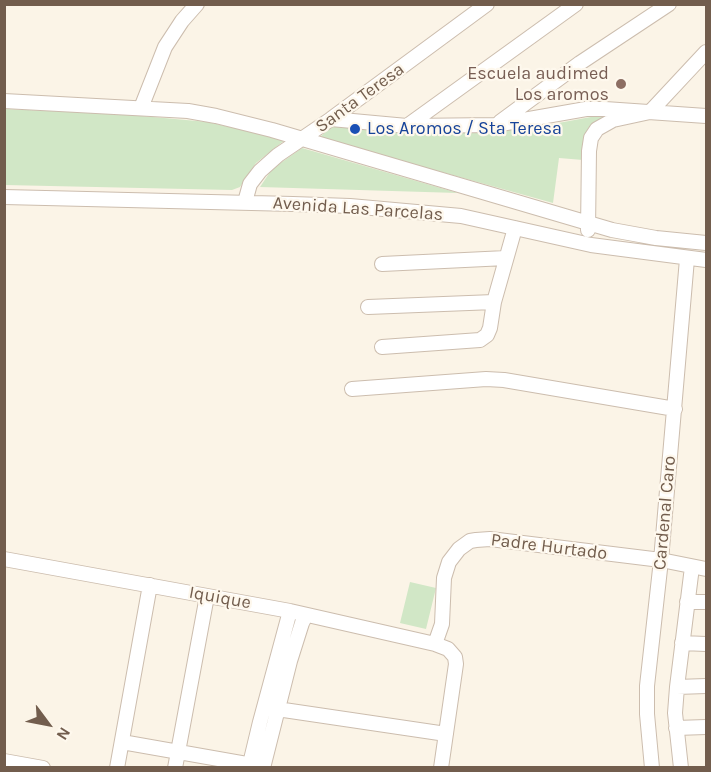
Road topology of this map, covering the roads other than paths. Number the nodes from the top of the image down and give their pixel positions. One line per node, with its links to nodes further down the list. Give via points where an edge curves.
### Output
1 (197, 4): 8 (street, via 165,47)
2 (488, 4): 5 (street, Santa Teresa)
3 (576, 4): 13 (street)
4 (669, 4): 12 (street)
5 (468, 10): 11 (street, Santa Teresa)
6 (706, 52): 9 (street)
7 (4, 101): 8 (street, Avenida Las Parcelas)
8 (141, 108): 14 (street, Avenida Las Parcelas, via 188,111)
9 (650, 112): 10 (street); 12 (street, via 586,110); 17 (street, via 613,120 597,129 591,138)
10 (706, 116)
11 (331, 119): 13 (street); 14 (street, Santa Teresa)
12 (495, 125): 13 (street)
13 (407, 126)
14 (303, 139): 16 (street, Santa Teresa, via 260,171 250,184); 17 (street, Avenida Las Parcelas)
15 (4, 197): 16 (street, Avenida Las Parcelas)
16 (245, 202): 18 (street, Avenida Las Parcelas, via 461,216)
17 (588, 224): 19 (street, Avenida Las Parcelas); 20 (street)
18 (515, 228): 20 (street, Avenida Las Parcelas); 21 (street)
19 (706, 243)
20 (591, 245): 22 (street, Avenida Las Parcelas)
21 (506, 258): 24 (street); 25 (street)
22 (687, 259): 23 (street, Avenida Las Parcelas); 29 (street, Cardenal Caro)
23 (706, 260)
24 (382, 264)
25 (494, 302): 26 (street); 27 (street, via 490,328 480,340)
26 (368, 307)
27 (382, 347)
28 (352, 388): 29 (street, via 504,380)
29 (675, 409): 31 (street, Cardenal Caro)
30 (4, 559): 34 (street, Iquique)
31 (661, 560): 32 (street, Padre Hurtado); 41 (street, Padre Hurtado, via 486,539 470,541 455,552 446,570 442,624); 57 (street, Cardenal Caro, via 646,698)
32 (692, 567): 33 (street, Padre Hurtado); 36 (street)
33 (706, 569)
34 (150, 585): 35 (street, Iquique); 49 (street)
35 (207, 596): 38 (street, Iquique); 50 (street)
36 (687, 602): 37 (street); 40 (street)
37 (706, 602)
38 (290, 611): 39 (street, Iquique); 52 (street)
39 (306, 615): 41 (street, Iquique); 45 (street)
40 (682, 643): 42 (street); 43 (street)
41 (435, 644): 48 (street, via 451,651 456,660)
42 (706, 644)
43 (677, 687): 44 (street); 47 (street)
44 (706, 687)
45 (277, 709): 48 (street); 52 (street)
46 (706, 727): 47 (street)
47 (676, 728): 58 (street)
48 (446, 734): 56 (street)
49 (122, 742): 50 (street); 54 (street)
50 (178, 752): 52 (street); 55 (street)
51 (4, 761): 53 (street)
52 (259, 767)
53 (43, 768)
54 (117, 768)
55 (175, 768)
56 (441, 768)
57 (652, 768)
58 (681, 768)

